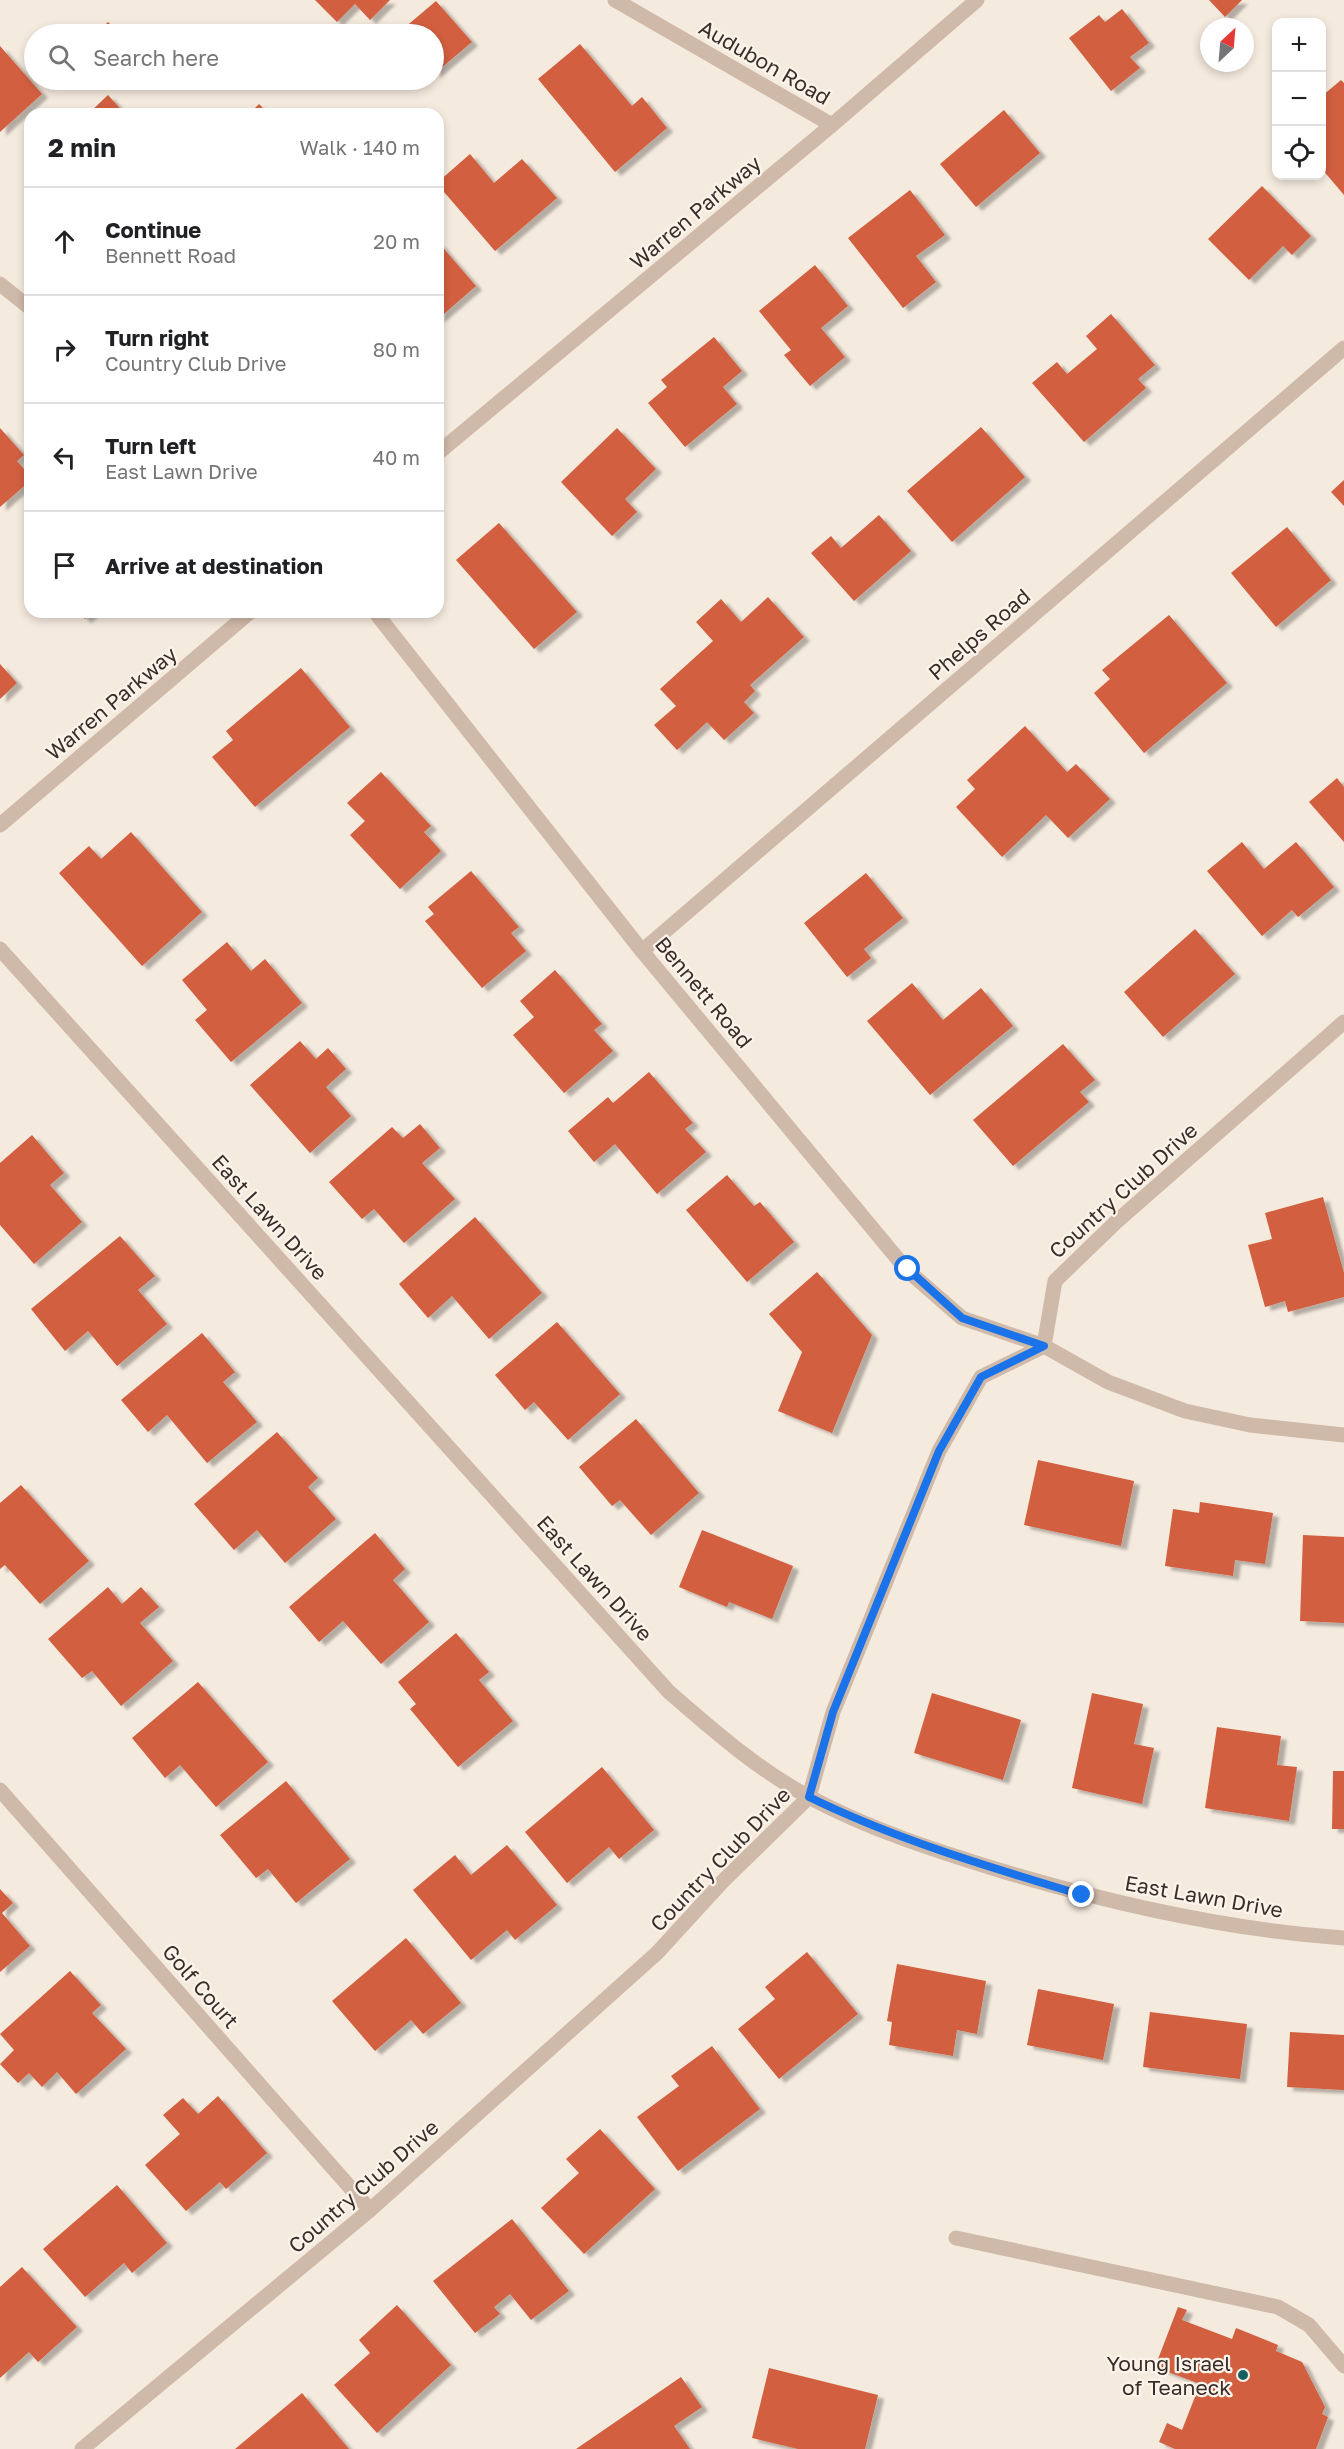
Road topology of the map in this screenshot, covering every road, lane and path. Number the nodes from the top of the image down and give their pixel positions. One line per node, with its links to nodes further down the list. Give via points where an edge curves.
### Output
1 (615, 0): 3 (street, Audubon Road)
2 (977, 0): 3 (street, Warren Parkway)
3 (832, 125): 7 (street, Warren Parkway)
4 (0, 284): 5 (street)
5 (24, 303)
6 (1344, 348): 12 (street, Phelps Road)
7 (444, 448)
8 (243, 618): 10 (street, Warren Parkway)
9 (380, 618): 12 (street, Bennett Road)
10 (0, 825)
11 (0, 949): 17 (street, East Lawn Drive, via 669,1692 733,1748)
12 (642, 951): 14 (street, Bennett Road, via 908,1269 962,1318)
13 (1344, 1022): 14 (street, Country Club Drive, via 1054,1281)
14 (1044, 1346): 15 (street, Bennett Road, via 1108,1382 1185,1411 1250,1425); 17 (street, Country Club Drive, via 981,1377 939,1451 833,1712)
15 (1344, 1435)
16 (0, 1790): 19 (street, Golf Court)
17 (809, 1797): 18 (street, East Lawn Drive, via 941,1852 1082,1895 1197,1920); 19 (street, Country Club Drive, via 657,1953)
18 (1344, 1938)
19 (370, 2210): 22 (street, Country Club Drive)
20 (956, 2238): 21 (street, via 1278,2307 1309,2325)
21 (1344, 2366)
22 (82, 2449)

